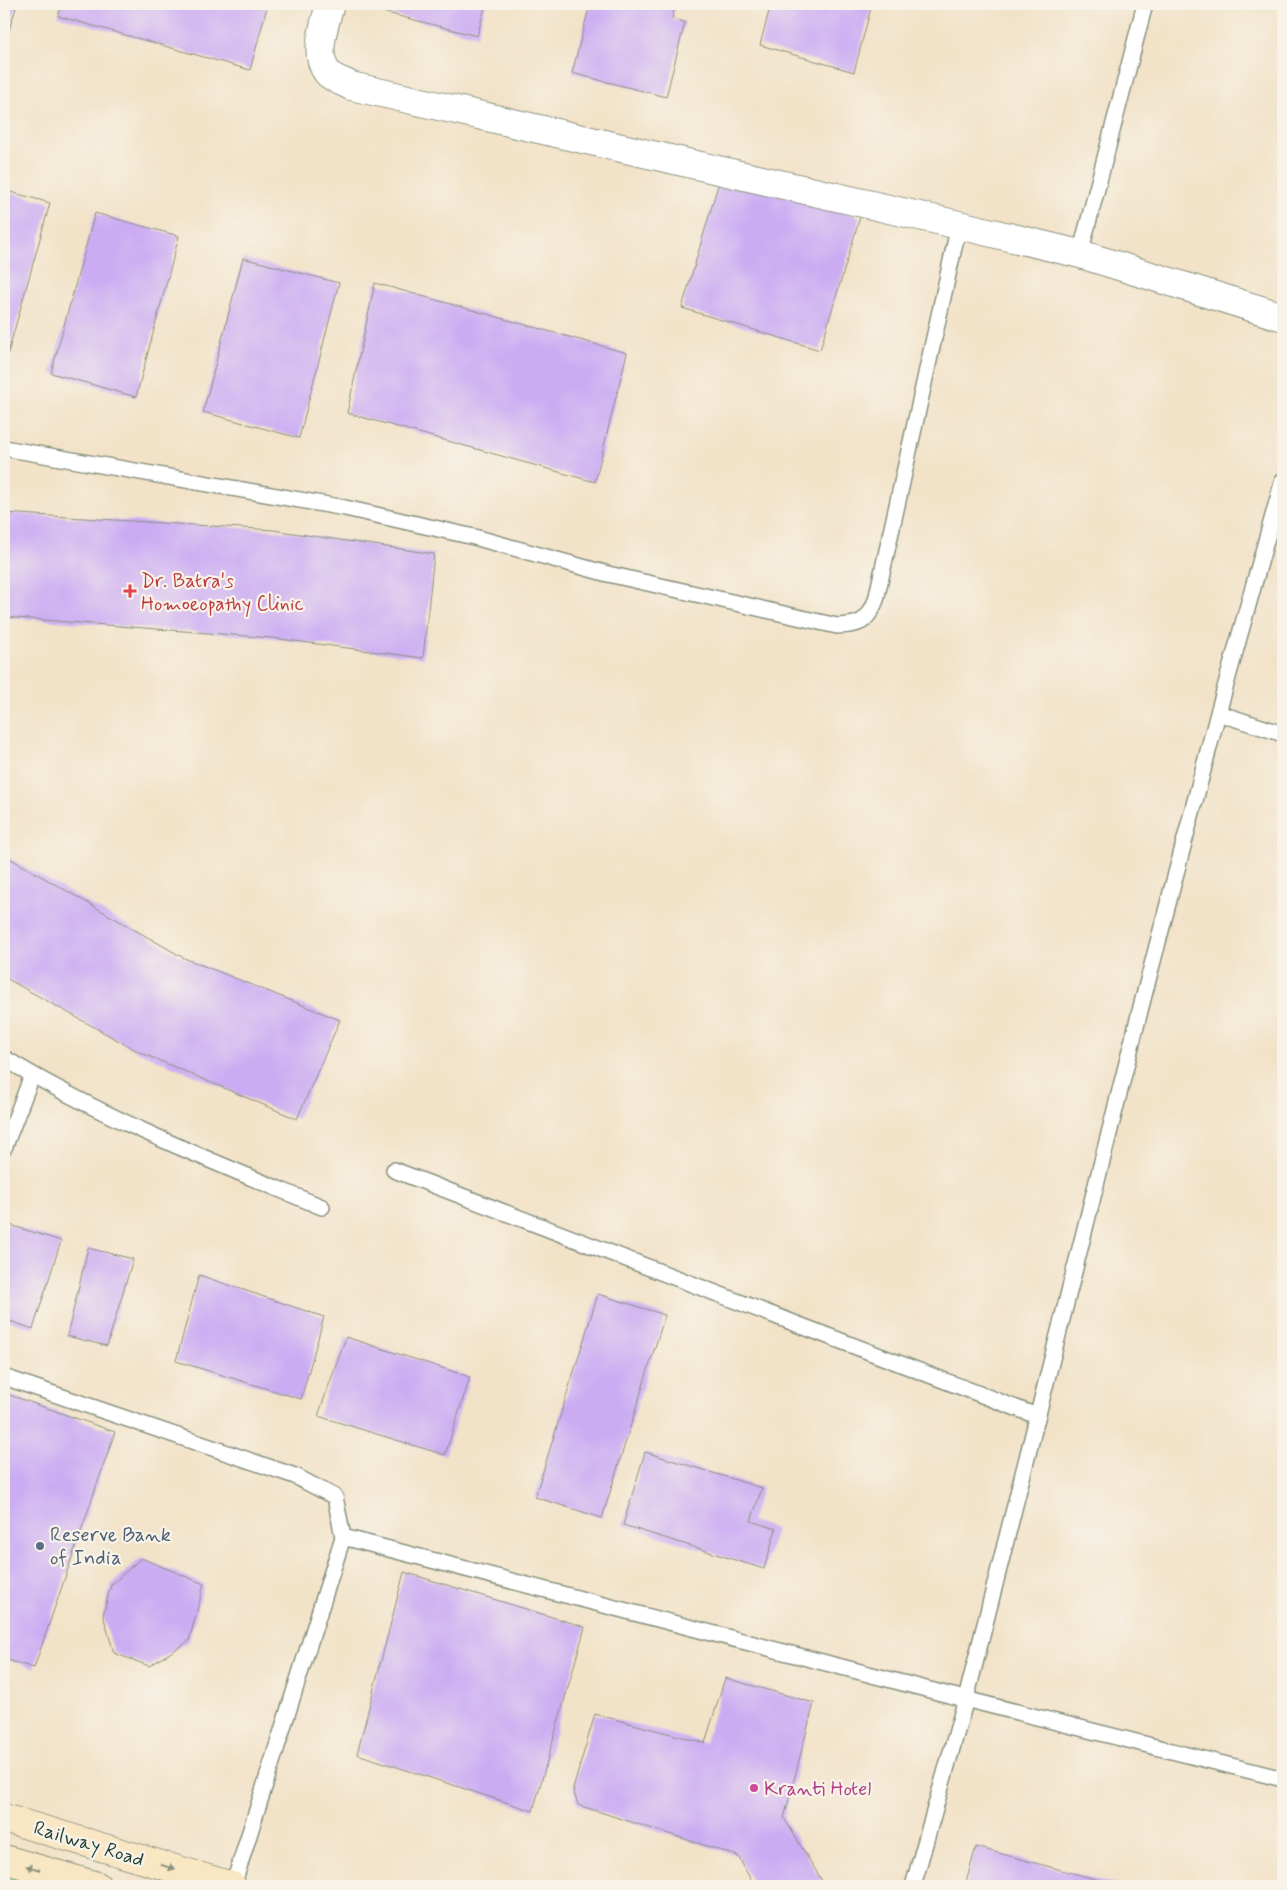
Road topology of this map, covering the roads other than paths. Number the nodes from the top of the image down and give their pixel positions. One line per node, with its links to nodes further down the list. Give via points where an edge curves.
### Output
1 (330, 4): 3 (street, via 321,41 321,58 327,73 350,86)
2 (1145, 4): 4 (lane)
3 (960, 224): 4 (street); 6 (lane, via 876,600 870,615 854,625 836,626 628,579 474,537 345,508)
4 (1080, 254): 5 (street)
5 (1283, 317)
6 (4, 448)
7 (1283, 480): 8 (lane)
8 (1218, 713): 9 (lane); 16 (lane)
9 (1283, 734)
10 (4, 1058): 11 (lane)
11 (32, 1076): 12 (lane); 14 (lane, via 168,1143)
12 (4, 1148)
13 (394, 1170): 16 (lane)
14 (322, 1207)
15 (4, 1377): 17 (lane, via 295,1476 335,1497)
16 (1037, 1416): 18 (lane)
17 (343, 1537): 18 (lane); 23 (lane)
18 (966, 1699): 19 (lane); 24 (lane)
19 (1283, 1780)
20 (4, 1818): 23 (main road, Railway Road, one-way to 23)
21 (4, 1859): 22 (main road, one-way to 21)
22 (97, 1886)
23 (232, 1886)
24 (913, 1886)

